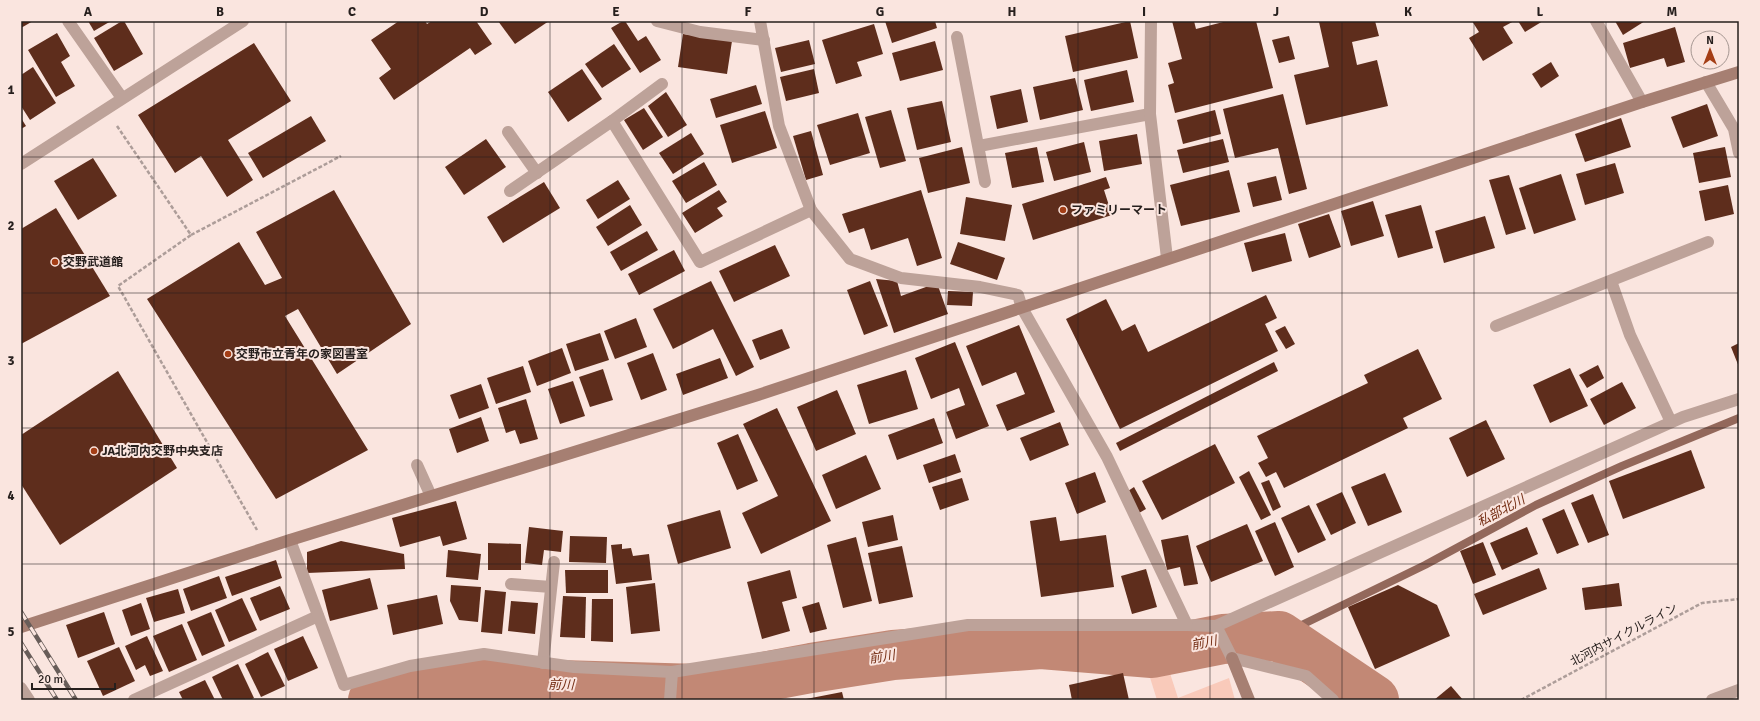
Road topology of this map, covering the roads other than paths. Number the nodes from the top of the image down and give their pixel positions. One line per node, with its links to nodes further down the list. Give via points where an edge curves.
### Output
1 (68, 21): 12 (street)
2 (243, 21): 12 (street)
3 (657, 21): 8 (street, via 700,32)
4 (760, 21): 8 (street)
5 (1151, 21): 14 (street)
6 (1596, 21): 13 (street)
7 (957, 37): 17 (street)
8 (764, 40): 23 (street, via 779,126)
9 (1739, 72): 10 (street)
10 (1706, 82): 13 (street); 18 (street, via 1734,129)
11 (662, 84): 15 (street)
12 (122, 98): 19 (street)
13 (1642, 102): 25 (street)
14 (1150, 114): 17 (street); 25 (street)
15 (612, 121): 20 (street); 23 (street, via 700,262)
16 (508, 132): 20 (street)
17 (979, 146): 21 (street)
18 (1739, 153)
19 (21, 164)
20 (537, 173): 22 (street)
21 (985, 182)
22 (510, 192)
23 (811, 210): 27 (street, via 850,259 901,278 980,287 1018,295)
24 (1708, 242): 26 (street)
25 (1167, 258): 27 (street)
26 (1611, 281): 28 (street); 30 (street, via 1630,335)
27 (1022, 308): 32 (street, via 758,395); 38 (street, via 1107,457)
28 (1496, 326)
29 (1739, 399): 30 (street)
30 (1671, 422): 39 (street)
31 (418, 465): 32 (street)
32 (431, 496): 33 (street)
33 (290, 540): 37 (street); 40 (street)
34 (554, 562): 36 (street)
35 (511, 584): 36 (street)
36 (551, 586): 42 (street)
37 (318, 616): 42 (street, via 344,685 410,666 484,654); 47 (street)
38 (1186, 625): 39 (street); 43 (street, via 968,625)
39 (1216, 626): 41 (street)
40 (21, 627)
41 (1232, 658): 49 (street); 50 (street, via 1306,676)
42 (543, 663): 43 (street)
43 (672, 672): 48 (street)
44 (21, 688): 46 (street)
45 (1739, 690): 51 (street)
46 (28, 700)
47 (134, 700)
48 (670, 700)
49 (1248, 700)
50 (1333, 700)
51 (1712, 700)

